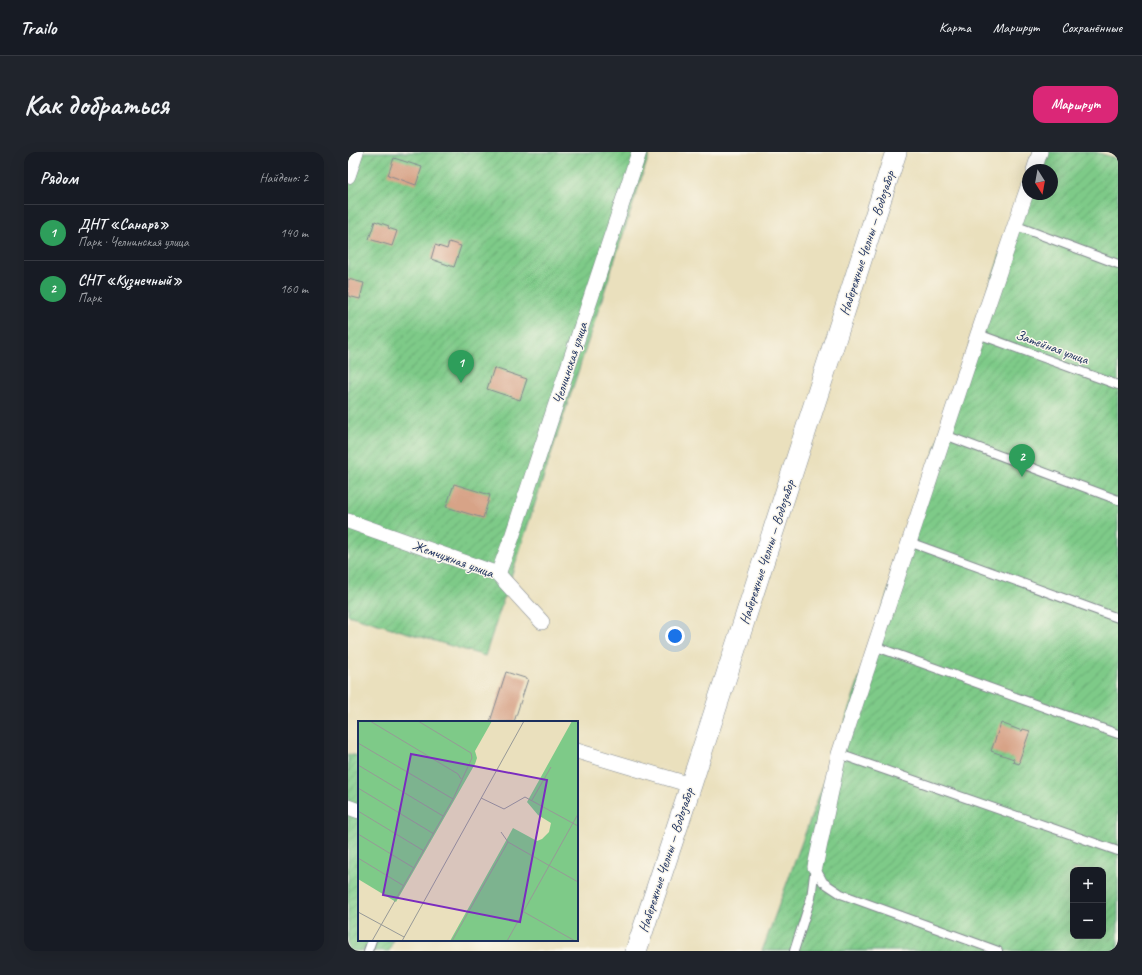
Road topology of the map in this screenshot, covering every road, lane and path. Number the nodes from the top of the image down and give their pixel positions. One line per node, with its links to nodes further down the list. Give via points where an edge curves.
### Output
1 (356, 152): 6 (street)
2 (639, 152): 16 (street, Челнинская улица)
3 (896, 152): 23 (main road, Набережные Челны — Водозабор)
4 (1040, 152): 5 (street)
5 (1036, 164)
6 (348, 176)
7 (1023, 200): 8 (street)
8 (1014, 225): 9 (lane); 10 (street)
9 (1118, 264)
10 (978, 334): 11 (lane, Затейная улица); 12 (street)
11 (1118, 385)
12 (945, 435): 13 (lane); 15 (street)
13 (1118, 500)
14 (348, 521): 16 (street, Жемчужная улица)
15 (909, 542): 17 (lane); 19 (street)
16 (498, 574): 18 (street, Жемчужная улица)
17 (1118, 618)
18 (542, 622)
19 (874, 646): 20 (lane); 22 (street)
20 (1118, 734)
21 (578, 751): 23 (street)
22 (839, 754): 26 (lane); 27 (street)
23 (691, 785): 30 (main road, Набережные Челны — Водозабор)
24 (348, 807): 25 (street)
25 (358, 811)
26 (1118, 852)
27 (815, 867): 31 (lane, via 811,898); 32 (lane, via 823,882 841,894)
28 (372, 941): 29 (lane)
29 (368, 951)
30 (636, 951)
31 (794, 951)
32 (998, 951)

